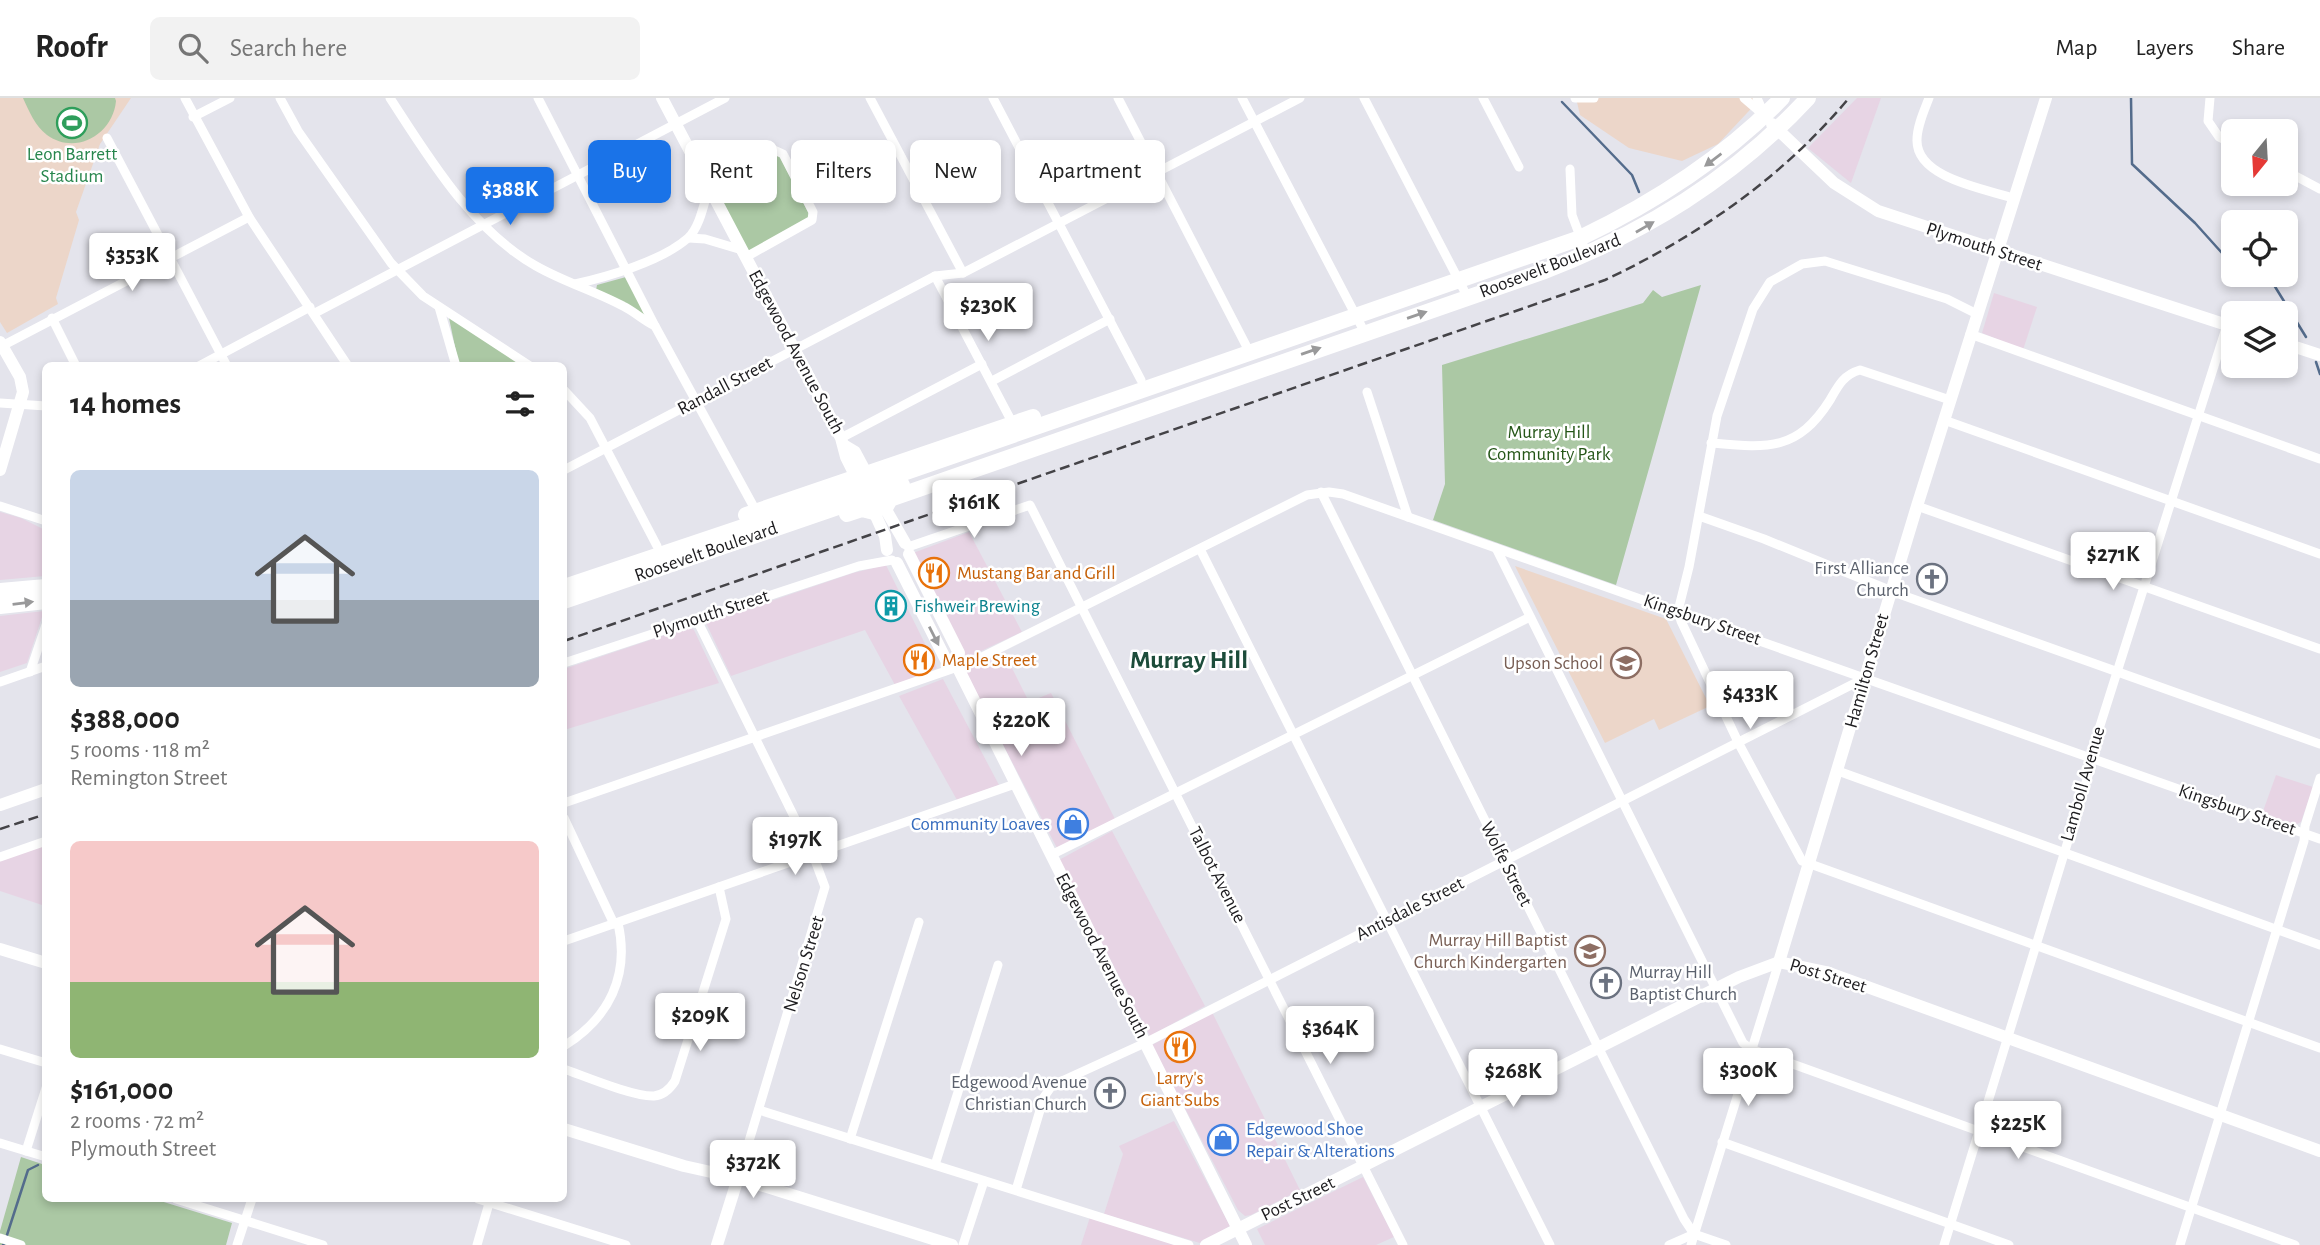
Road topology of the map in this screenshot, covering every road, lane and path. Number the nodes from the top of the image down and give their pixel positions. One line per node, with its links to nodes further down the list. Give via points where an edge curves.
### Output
1 (186, 98): 25 (street)
2 (230, 98): 25 (street)
3 (280, 98): 54 (street, via 298,131)
4 (390, 98): 47 (street, via 446,180)
5 (538, 98): 37 (street)
6 (662, 98): 27 (main road)
7 (725, 98): 27 (street)
8 (870, 98): 56 (street)
9 (993, 98): 46 (street)
10 (1118, 98): 31 (street)
11 (1242, 98): 26 (street)
12 (1300, 98): 26 (street, Randall Street)
13 (1364, 98): 58 (street)
14 (1483, 98): 34 (street)
15 (1575, 98): 16 (street)
16 (1594, 98)
17 (1744, 98): 24 (street)
18 (1756, 98): 24 (street)
19 (1782, 98): 24 (highway, Roosevelt Boulevard)
20 (1808, 98): 28 (highway, Roosevelt Boulevard)
21 (1929, 98): 41 (street, via 1917,141 1928,166)
22 (2046, 98): 41 (main road, Hamilton Street)
23 (2210, 98): 30 (street, via 2208,121)
24 (1765, 116): 28 (main road, Plymouth Street); 49 (highway, Roosevelt Boulevard, one-way to 49, via 1687,179)
25 (193, 117): 45 (street)
26 (1255, 122): 36 (street, Randall Street); 64 (street)
27 (675, 125): 32 (main road); 37 (street)
28 (1777, 130): 50 (main road, Plymouth Street, via 1860,201 1904,221); 52 (highway, Roosevelt Boulevard, one-way to 28, via 1678,207)
29 (107, 138): 53 (street)
30 (2221, 138)
31 (1140, 140)
32 (685, 143)
33 (777, 151): 51 (street, via 783,154 813,212 812,220)
34 (1519, 167)
35 (1570, 169): 49 (street, via 1572,215)
36 (1165, 170)
37 (579, 174): 47 (street); 55 (street)
38 (2298, 177): 40 (street)
39 (1165, 189): 75 (street)
40 (2320, 189)
41 (2013, 198): 50 (main road, Hamilton Street)
42 (702, 203): 48 (street)
43 (717, 203): 51 (main road, Edgewood Avenue South)
44 (1100, 203): 46 (street, Randall Street)
45 (249, 217): 53 (street); 62 (street)
46 (1061, 223): 56 (street, Randall Street); 66 (street)
47 (485, 224): 54 (street); 59 (street, via 534,265)
48 (689, 238): 51 (street); 55 (street)
49 (1580, 238): 52 (street); 58 (highway, Roosevelt Boulevard)
50 (1996, 251): 63 (main road, Hamilton Street); 67 (main road, Plymouth Street)
51 (744, 253): 73 (main road, Edgewood Avenue South)
52 (1587, 255): 60 (highway, Roosevelt Boulevard)
53 (169, 257): 65 (street); 76 (street)
54 (397, 269): 61 (street); 62 (street)
55 (629, 270): 59 (street); 68 (street)
56 (963, 273): 57 (street, Randall Street)
57 (935, 276): 73 (street, Randall Street); 84 (street)
58 (1460, 281): 60 (street); 64 (highway, Roosevelt Boulevard)
59 (575, 284): 68 (street)
60 (1468, 298): 69 (highway, Roosevelt Boulevard, one-way to 60)
61 (439, 306): 82 (street); 83 (street)
62 (313, 310): 76 (street); 81 (street)
63 (1977, 314): 70 (main road, Hamilton Street); 99 (street, via 1947,299 1841,263 1814,261 1788,269 1770,282 1753,309)
64 (1356, 316): 69 (street); 75 (highway, Roosevelt Boulevard)
65 (52, 318): 71 (street); 78 (street)
66 (1110, 319): 86 (street); 87 (street)
67 (2221, 323)
68 (655, 326): 90 (street)
69 (1365, 333): 85 (highway, Roosevelt Boulevard, one-way to 69)
70 (1970, 334): 91 (main road, Hamilton Street); 95 (street)
71 (1, 344): 93 (main road, via 20,377)
72 (2298, 348): 77 (main road)
73 (795, 349): 90 (street, Randall Street); 98 (main road, Edgewood Avenue South)
74 (2221, 351): 95 (street, Lamboll Avenue)
75 (1250, 353): 86 (highway); 105 (highway)
76 (221, 354): 79 (street); 80 (street)
77 (2320, 355)
78 (74, 362)
79 (206, 362)
80 (225, 362)
81 (346, 362)
82 (455, 362)
83 (524, 362)
84 (982, 364): 87 (street); 98 (street)
85 (1257, 370): 105 (highway); 111 (highway, via 890,499)
86 (1141, 380): 97 (highway)
87 (992, 381): 97 (street)
88 (1367, 391): 114 (street)
89 (567, 393): 100 (street, via 590,418)
90 (698, 400): 100 (street, Randall Street); 112 (street)
91 (1950, 400): 96 (main road, Hamilton Street); 99 (street, via 1860,370 1842,379 1816,422 1788,442 1762,446)
92 (0, 403): 93 (street)
93 (21, 403): 94 (street); 103 (main road)
94 (42, 406)
95 (2198, 416): 101 (street); 108 (street, Lamboll Avenue)
96 (1944, 420): 108 (street); 110 (main road, Hamilton Street)
97 (1013, 424): 104 (highway)
98 (843, 442): 104 (main road, Edgewood Avenue South, via 855,453)
99 (1711, 443): 113 (street)
100 (605, 448): 102 (street, Randall Street); 116 (street)
101 (2320, 459)
102 (567, 468)
103 (0, 470)
104 (861, 475): 111 (main road, Edgewood Avenue South); 112 (highway)
105 (891, 483): 107 (highway)
106 (1321, 492): 114 (street, Kingsbury Street, via 1343,494); 118 (street); 143 (street, Wolfe Street)
107 (846, 498): 123 (highway); 128 (highway, Roosevelt Boulevard)
108 (2170, 501): 120 (street); 124 (street, Lamboll Avenue)
109 (0, 506): 115 (street)
110 (1917, 506): 124 (street); 127 (main road, Hamilton Street)
111 (880, 510): 117 (main road, Edgewood Avenue South); 121 (main road, Edgewood Avenue South); 132 (highway, via 862,509)
112 (756, 511): 116 (highway)
113 (1699, 516): 127 (street); 133 (street)
114 (1408, 517): 119 (street, Kingsbury Street)
115 (42, 520)
116 (657, 546): 122 (highway)
117 (907, 548): 121 (main road, via 893,544); 121 (main road, via 904,561); 131 (street, Talbot Avenue, via 1030,505); 139 (main road, Edgewood Avenue South, via 959,653)
118 (1200, 548): 131 (street); 146 (street)
119 (1496, 548): 133 (street, Kingsbury Street); 134 (street)
120 (2320, 554)
121 (891, 556): 135 (street, Plymouth Street); 139 (main road, Edgewood Avenue South, one-way to 139, via 946,660)
122 (567, 584)
123 (567, 584)
124 (2143, 586): 137 (street); 141 (street, Lamboll Avenue)
125 (42, 587): 126 (highway)
126 (0, 591)
127 (1891, 591): 141 (street); 144 (main road, Hamilton Street)
128 (567, 600)
129 (42, 601): 130 (highway, one-way to 129)
130 (0, 606)
131 (1082, 608): 139 (street); 155 (street, Talbot Avenue)
132 (567, 611)
133 (1678, 611): 144 (street, Kingsbury Street); 148 (street)
134 (1530, 617): 143 (street); 157 (street)
135 (696, 618): 138 (street, Plymouth Street); 147 (street, Nelson Street)
136 (42, 637): 142 (street)
137 (2320, 649)
138 (567, 662)
139 (957, 667): 147 (street); 153 (main road, Edgewood Avenue South)
140 (42, 668): 142 (street)
141 (2116, 671): 149 (street); 150 (street, Lamboll Avenue)
142 (30, 672): 145 (street)
143 (1412, 676): 146 (street); 167 (street, Wolfe Street)
144 (1865, 678): 148 (street, Antisdale Street); 150 (street, Kingsbury Street); 151 (main road, Hamilton Street)
145 (0, 682)
146 (1293, 735): 155 (street); 170 (street)
147 (753, 737): 156 (street); 164 (street, Nelson Street)
148 (1739, 744): 157 (street, Antisdale Street); 168 (street, via 1798,858)
149 (2320, 744)
150 (2092, 759): 160 (street, Kingsbury Street); 163 (street, Lamboll Avenue)
151 (1838, 771): 163 (street); 168 (main road, Hamilton Street)
152 (2320, 778): 160 (street)
153 (1015, 783): 164 (street); 165 (main road, Edgewood Avenue South)
154 (42, 790): 158 (main road)
155 (1176, 793): 165 (street); 181 (street, Talbot Avenue)
156 (567, 802)
157 (1623, 803): 167 (street, Antisdale Street); 182 (street)
158 (0, 805)
159 (567, 824): 172 (street)
160 (2305, 834): 161 (street, Kingsbury Street); 173 (street)
161 (2320, 839)
162 (42, 842): 166 (street)
163 (2064, 852): 173 (street); 175 (street, Lamboll Avenue)
164 (813, 855): 169 (street); 195 (street, Nelson Street, via 825,894)
165 (1051, 855): 185 (main road, Edgewood Avenue South)
166 (0, 857)
167 (1505, 861): 170 (street, Antisdale Street); 188 (street, Wolfe Street)
168 (1810, 863): 175 (street); 179 (main road, Hamilton Street)
169 (719, 887): 172 (street); 192 (street, via 726,919 670,1088 663,1094 645,1095)
170 (1387, 921): 181 (street, Antisdale Street); 194 (street)
171 (919, 922): 199 (street)
172 (616, 923): 174 (street); 186 (street, via 623,958 609,1002 592,1027)
173 (2277, 930): 176 (street); 183 (street)
174 (567, 940)
175 (2036, 945): 183 (street); 184 (street, Lamboll Avenue)
176 (2320, 945)
177 (0, 949): 178 (main road)
178 (42, 962)
179 (1779, 962): 182 (main road, Post Street); 184 (main road, Post Street, via 1826,972); 190 (street, Hamilton Street)
180 (998, 965): 205 (street)
181 (1269, 979): 185 (street, Antisdale Street); 206 (street, Talbot Avenue)
182 (1717, 988): 188 (main road, Post Street); 190 (street, via 1743,1043)
183 (2249, 1023): 189 (street); 196 (street)
184 (2007, 1038): 196 (main road, Post Street); 198 (street, Lamboll Avenue)
185 (1145, 1043): 209 (street, Antisdale Street, via 1051,1087 1041,1104); 217 (main road, Edgewood Avenue South)
186 (567, 1044)
187 (0, 1048): 191 (street)
188 (1599, 1048): 194 (main road, Post Street); 218 (street, Wolfe Street)
189 (2320, 1048)
190 (1751, 1049): 198 (street); 200 (street, Hamilton Street)
191 (42, 1062)
192 (567, 1070)
193 (42, 1101): 202 (street)
194 (1480, 1107): 206 (main road, Post Street); 232 (street)
195 (759, 1110): 199 (street); 207 (street, Nelson Street)
196 (2220, 1115): 203 (main road, Post Street); 214 (street)
197 (567, 1130): 207 (main road)
198 (1979, 1131): 214 (street); 216 (street, Lamboll Avenue)
199 (850, 1139): 205 (street)
200 (1722, 1142): 216 (street); 218 (street, Hamilton Street)
201 (0, 1143): 202 (street)
202 (26, 1151): 204 (street)
203 (2320, 1151)
204 (42, 1156)
205 (934, 1165): 208 (street)
206 (1363, 1166): 217 (main road, Post Street); 231 (street, Talbot Avenue)
207 (738, 1178): 225 (main road, Nelson Street); 226 (main road)
208 (984, 1181): 209 (street); 227 (street)
209 (1016, 1190): 228 (street)
210 (186, 1202): 215 (street)
211 (251, 1202): 215 (street)
212 (489, 1202): 223 (street)
213 (496, 1202): 224 (street)
214 (2191, 1208): 238 (street); 239 (street)
215 (245, 1220): 221 (street); 222 (street)
216 (1951, 1224): 236 (street, Lamboll Avenue); 237 (street)
217 (1238, 1228): 229 (main road, Post Street); 230 (main road, Edgewood Avenue South)
218 (1694, 1234): 233 (street); 234 (street, Hamilton Street); 235 (street)
219 (0, 1238): 220 (street)
220 (21, 1245)
221 (237, 1245)
222 (323, 1245)
223 (477, 1245)
224 (626, 1245)
225 (717, 1245)
226 (952, 1245)
227 (963, 1245)
228 (1189, 1245)
229 (1206, 1245)
230 (1247, 1245)
231 (1403, 1245)
232 (1550, 1245)
233 (1670, 1245)
234 (1691, 1245)
235 (1726, 1245)
236 (1944, 1245)
237 (2009, 1245)
238 (2180, 1245)
239 (2295, 1245)

